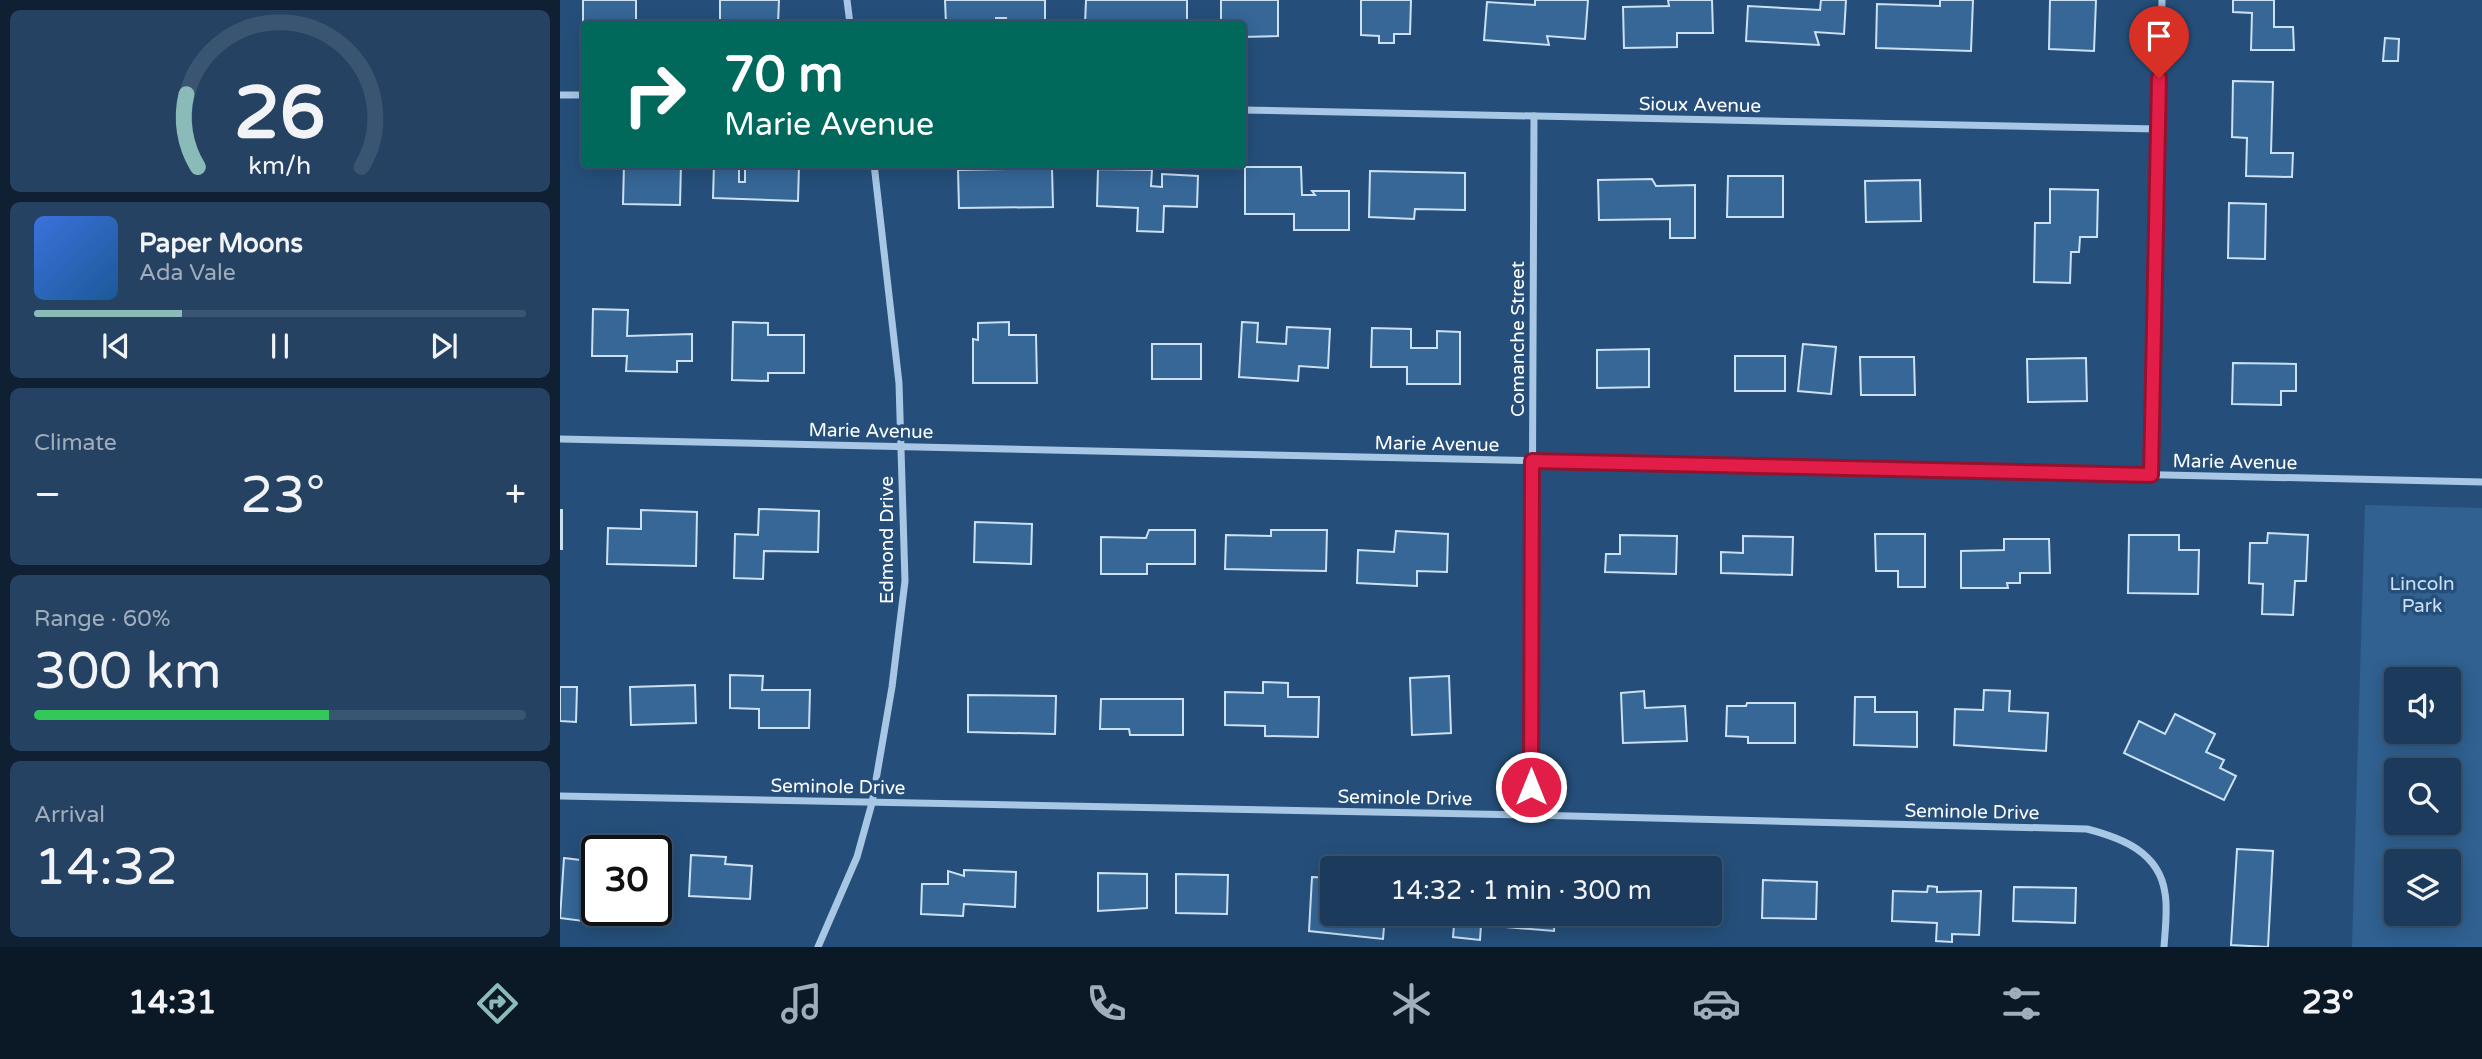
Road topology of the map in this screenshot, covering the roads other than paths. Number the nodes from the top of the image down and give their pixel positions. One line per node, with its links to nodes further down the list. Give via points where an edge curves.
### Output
1 (847, 0): 3 (street)
2 (2162, 0): 8 (street)
3 (850, 21)
4 (560, 95): 5 (street)
5 (581, 95)
6 (1246, 110): 7 (street, Sioux Avenue)
7 (1534, 116): 8 (street, Sioux Avenue); 12 (street, Comanche Street)
8 (2158, 130): 13 (street)
9 (874, 168): 11 (street, Edmond Drive, via 899,383)
10 (560, 439): 11 (street, Marie Avenue)
11 (901, 446): 12 (street, Marie Avenue); 16 (street, Edmond Drive, via 905,581)
12 (1532, 461): 13 (street, Marie Avenue); 17 (street, Comanche Street)
13 (2151, 475): 14 (street, Marie Avenue)
14 (2482, 482)
15 (560, 796): 16 (street, Seminole Drive)
16 (872, 803): 17 (street, Seminole Drive); 18 (street, Edmond Drive, via 857,857)
17 (1531, 815): 19 (street, Seminole Drive, via 2087,829 2118,837 2148,855 2165,891)
18 (818, 947)
19 (2164, 947)

